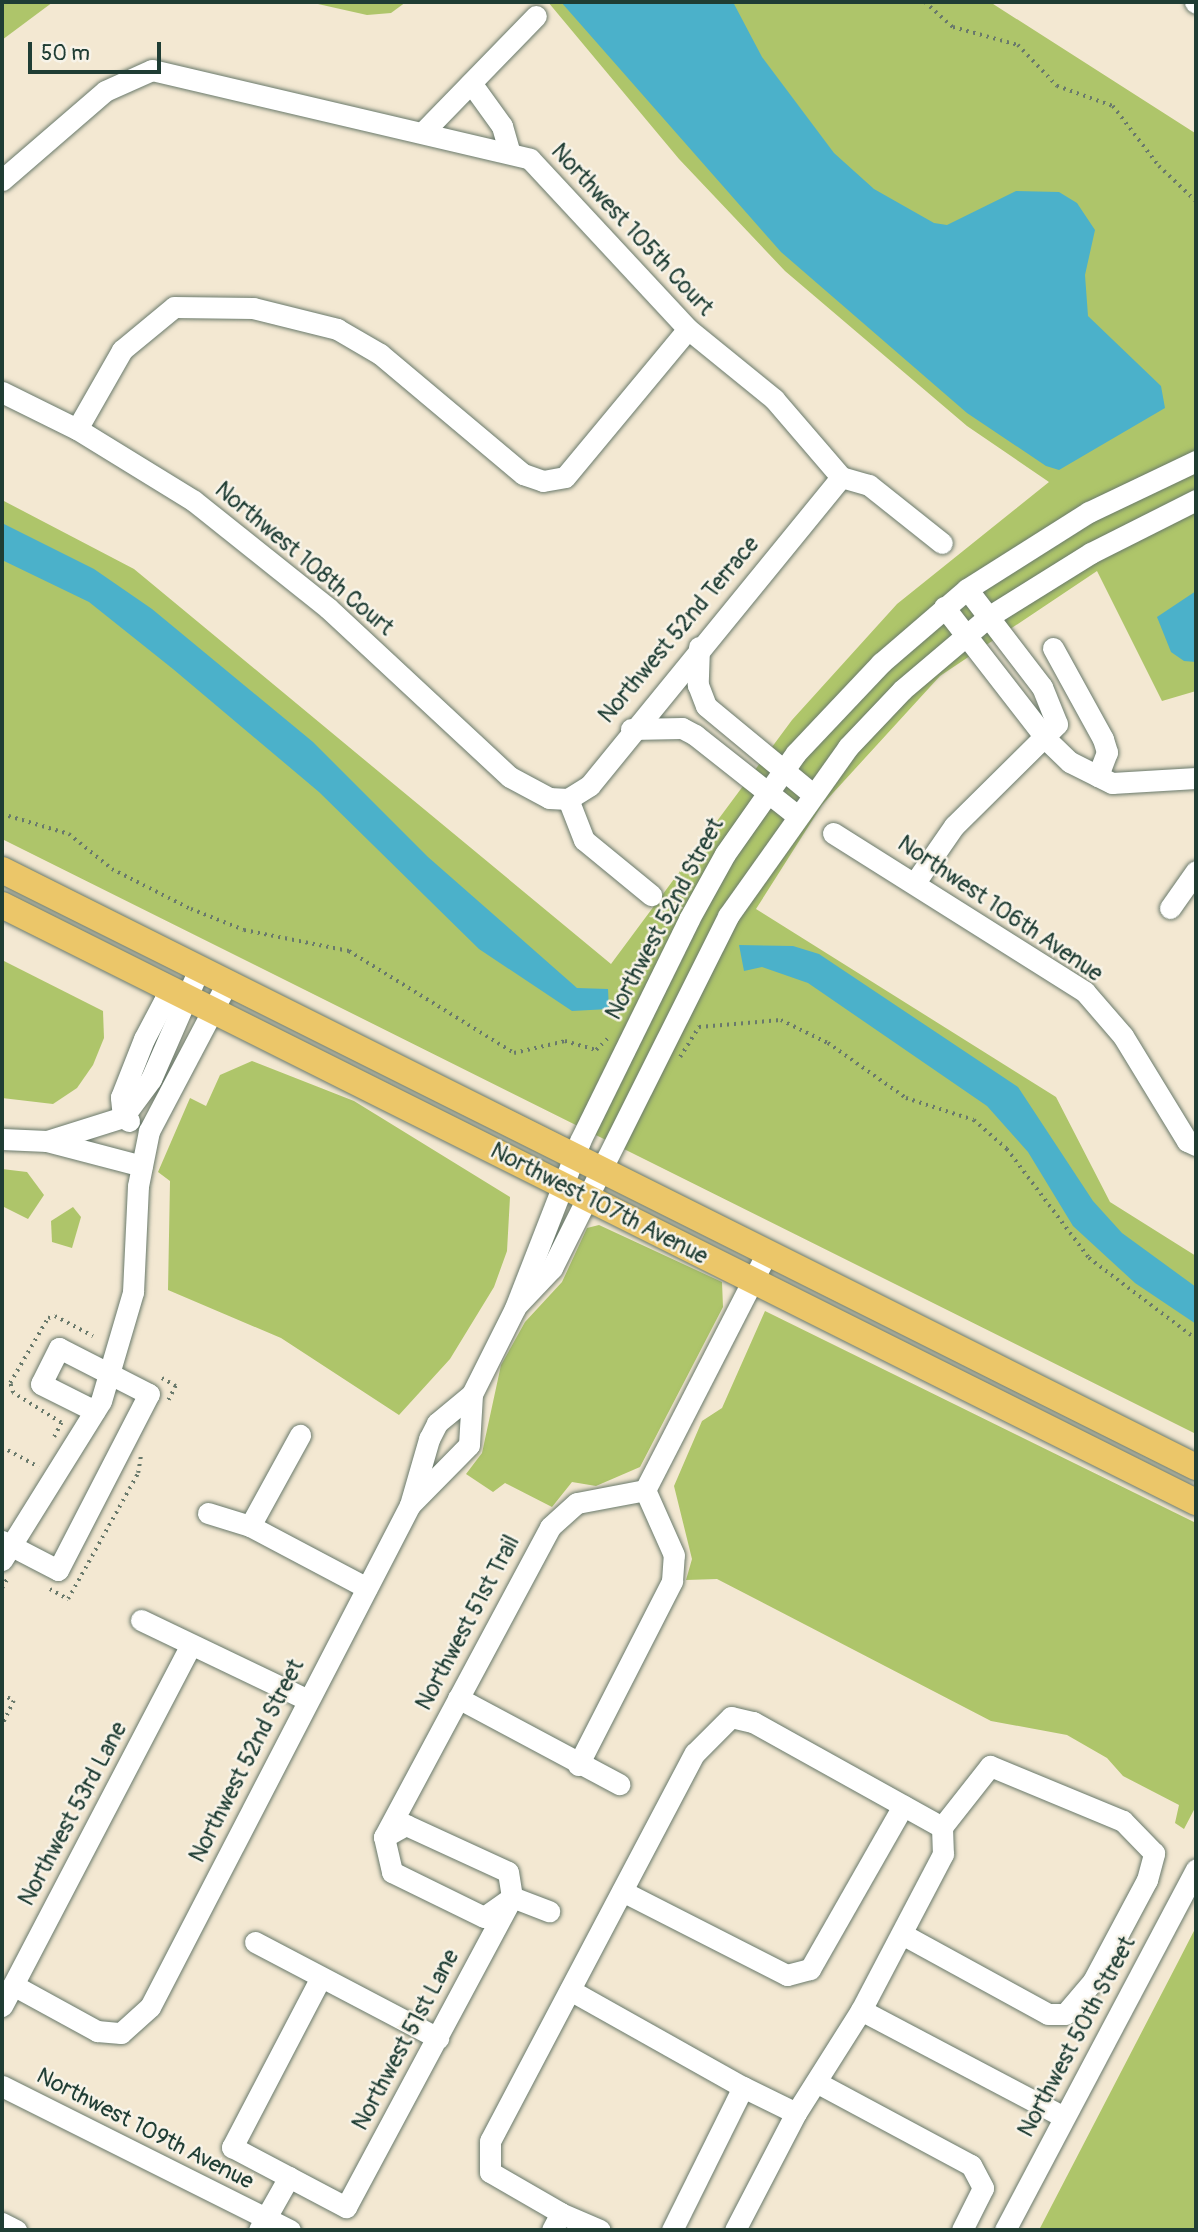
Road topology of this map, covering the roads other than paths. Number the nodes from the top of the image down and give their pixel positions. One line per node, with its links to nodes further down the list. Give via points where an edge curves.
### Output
1 (536, 16): 2 (street)
2 (471, 83): 3 (street); 4 (street, via 502,126)
3 (425, 131): 4 (street, Northwest 105th Court); 5 (street, Northwest 105th Court, via 175,71 124,79)
4 (509, 151): 6 (street, Northwest 105th Court, via 546,169)
5 (2, 180)
6 (688, 329): 8 (street, via 565,477 543,481 523,474 380,354 337,329 253,308 174,307 122,350); 10 (street, Northwest 105th Court, via 774,399)
7 (2, 392): 8 (street, Northwest 108th Court)
8 (77, 429): 31 (street, Northwest 108th Court, via 194,501 328,608 510,778)
9 (1196, 461): 13 (street, Northwest 52nd Street, via 1080,517)
10 (841, 477): 12 (street, Northwest 105th Court, via 869,485); 17 (street, Northwest 52nd Terrace)
11 (1196, 500): 15 (street, Northwest 52nd Street, via 1091,553)
12 (942, 542)
13 (967, 589): 14 (street, Northwest 52nd Street); 15 (street)
14 (944, 607): 16 (street); 26 (street, Northwest 52nd Street, via 850,694)
15 (988, 617): 16 (street, Northwest 52nd Street); 19 (street)
16 (965, 635): 21 (street); 30 (street, Northwest 52nd Street, via 875,717)
17 (699, 647): 20 (street, Northwest 52nd Terrace); 22 (street)
18 (1052, 648): 27 (street, via 1103,739 1107,752)
19 (1036, 680): 21 (street); 25 (street, via 1057,715)
20 (665, 686): 22 (street); 23 (street, Northwest 52nd Terrace); 24 (street)
21 (1014, 697): 25 (street)
22 (707, 705): 24 (street); 26 (street)
23 (631, 729): 24 (street); 31 (street, Northwest 52nd Terrace, via 590,785)
24 (688, 731): 29 (street)
25 (1046, 740): 27 (street); 36 (street, via 954,826)
26 (783, 771): 29 (street, Northwest 52nd Street); 30 (street)
27 (1098, 776): 28 (street, via 1112,783)
28 (1196, 778)
29 (767, 793): 32 (street); 51 (street, Northwest 52nd Street, via 702,894)
30 (811, 793): 32 (street, Northwest 52nd Street)
31 (559, 798): 37 (street, via 584,840)
32 (795, 814): 53 (street, Northwest 52nd Street, via 728,916)
33 (833, 833): 36 (street, Northwest 106th Avenue)
34 (2, 870): 40 (main road, Northwest 107th Avenue)
35 (1196, 871): 39 (street)
36 (916, 881): 50 (street, Northwest 106th Avenue, via 1085,992 1123,1036 1187,1141)
37 (651, 895)
38 (2, 905): 42 (main road, Northwest 107th Avenue)
39 (1170, 908)
40 (200, 969): 41 (main road, Northwest 107th Avenue); 42 (street)
41 (227, 983): 43 (street); 51 (main road, Northwest 107th Avenue)
42 (183, 996): 43 (main road, Northwest 107th Avenue); 44 (street, via 184,1012); 46 (street, via 164,1001 144,1039 121,1097)
43 (213, 1011): 45 (street); 54 (main road, Northwest 107th Avenue)
44 (151, 1079): 45 (street); 46 (street)
45 (171, 1090): 47 (street)
46 (122, 1117): 47 (street); 49 (street)
47 (149, 1131): 52 (street)
48 (2, 1139): 49 (street)
49 (47, 1141): 52 (street)
50 (1196, 1145)
51 (575, 1157): 53 (main road, Northwest 107th Avenue); 54 (street, Northwest 52nd Street)
52 (142, 1166): 57 (street, via 133,1292)
53 (599, 1169): 54 (street, Northwest 52nd Street); 55 (main road, Northwest 107th Avenue)
54 (576, 1193): 56 (main road, Northwest 107th Avenue); 58 (street, Northwest 52nd Street, via 552,1268 515,1307)
55 (767, 1253): 56 (street); 62 (main road, Northwest 107th Avenue)
56 (753, 1281): 64 (street); 65 (main road, Northwest 107th Avenue)
57 (110, 1374): 59 (street); 59 (street, via 59,1348 41,1384); 69 (street, via 149,1394 58,1570)
58 (471, 1394): 61 (street, Northwest 52nd Street, via 437,1423); 63 (street, Northwest 52nd Street, via 469,1446)
59 (95, 1411): 69 (street)
60 (300, 1435): 68 (street)
61 (423, 1452): 63 (street); 66 (street, Northwest 52nd Street)
62 (1196, 1467)
63 (451, 1468): 66 (street, Northwest 52nd Street)
64 (645, 1490): 73 (street, Northwest 51st Trail, via 577,1503 550,1527); 75 (street, via 674,1555 672,1581)
65 (1196, 1502)
66 (410, 1504): 70 (street, Northwest 52nd Street)
67 (208, 1513): 68 (street)
68 (250, 1526): 70 (street)
69 (5, 1549)
70 (367, 1588): 74 (street, Northwest 52nd Street)
71 (141, 1620): 72 (street)
72 (191, 1645): 74 (street); 87 (street, Northwest 53rd Lane)
73 (458, 1698): 75 (street); 79 (street, Northwest 51st Trail)
74 (308, 1700): 87 (street, Northwest 52nd Street, via 150,2007 121,2034 97,2031)
75 (578, 1765): 76 (street)
76 (619, 1784)
77 (904, 1805): 78 (street); 81 (street, via 810,1969 787,1975); 81 (street, via 753,1722 731,1717 695,1753)
78 (942, 1827): 84 (street, via 943,1854); 84 (street, via 990,1766 1123,1821 1154,1853 1147,1880 1093,1981 1065,2014 1048,2014)
79 (384, 1837): 82 (street, via 406,1825 508,1872); 82 (street, via 392,1872 484,1917)
80 (1196, 1869): 96 (street, Northwest 50th Street)
81 (622, 1891): 88 (street)
82 (512, 1897): 83 (street); 91 (street, Northwest 51st Lane)
83 (549, 1911)
84 (902, 1934): 90 (street)
85 (255, 1942): 86 (street)
86 (320, 1979): 91 (street); 97 (street, via 232,2147)
87 (13, 1985): 89 (street, Northwest 53rd Lane)
88 (570, 1990): 94 (street); 98 (street, via 486,2157 500,2180)
89 (2, 2006)
90 (861, 2010): 92 (street); 96 (street)
91 (438, 2038): 97 (street, Northwest 51st Lane, via 346,2207)
92 (816, 2082): 95 (street); 106 (street, via 976,2171 983,2188)
93 (2, 2086): 100 (street, Northwest 109th Avenue)
94 (743, 2087): 95 (street); 104 (street)
95 (796, 2113): 105 (street)
96 (1064, 2117): 107 (street, Northwest 50th Street)
97 (289, 2177): 100 (street, Northwest 109th Avenue)
98 (556, 2221): 103 (street)
99 (2, 2223): 101 (street)
100 (262, 2224): 102 (street, Northwest 109th Avenue)
101 (16, 2230)
102 (290, 2230)
103 (600, 2230)
104 (672, 2230)
105 (734, 2230)
106 (962, 2230)
107 (1005, 2230)

